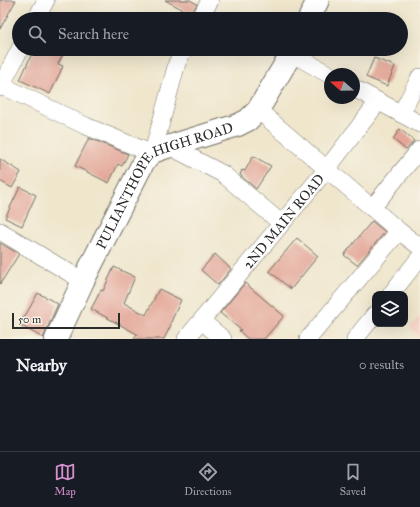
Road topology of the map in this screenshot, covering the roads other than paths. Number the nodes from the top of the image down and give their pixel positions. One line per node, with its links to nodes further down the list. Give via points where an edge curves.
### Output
1 (46, 0): 4 (street)
2 (210, 0): 5 (street)
3 (318, 0): 6 (main road)
4 (40, 12)
5 (204, 12)
6 (312, 12)
7 (16, 56): 13 (street)
8 (181, 56): 19 (street)
9 (289, 56): 16 (main road, PULIANTHOPE HIGH ROAD)
10 (300, 56): 11 (street)
11 (324, 71)
12 (420, 77): 17 (street)
13 (1, 86): 19 (street, via 141,149 150,152)
14 (360, 92): 15 (street)
15 (378, 102): 17 (street); 21 (street, 2ND MAIN ROAD)
16 (258, 110): 19 (main road, PULIANTHOPE HIGH ROAD, via 238,125); 21 (street)
17 (401, 114): 18 (street)
18 (420, 124)
19 (161, 149): 23 (street, via 223,174); 28 (main road, PULIANTHOPE HIGH ROAD, via 148,156)
20 (420, 149): 22 (street)
21 (326, 170): 22 (street); 23 (street, 2ND MAIN ROAD)
22 (372, 208): 25 (street)
23 (281, 223): 31 (street, 2ND MAIN ROAD)
24 (0, 231): 28 (street)
25 (399, 231): 26 (street); 35 (street)
26 (420, 247)
27 (420, 257): 29 (street)
28 (83, 281): 32 (main road, PULIANTHOPE HIGH ROAD)
29 (393, 291)
30 (372, 318): 36 (street)
31 (202, 321): 33 (street, 2ND MAIN ROAD); 34 (street)
32 (56, 339)
33 (186, 339)
34 (223, 339)
35 (308, 339)
36 (355, 339)

